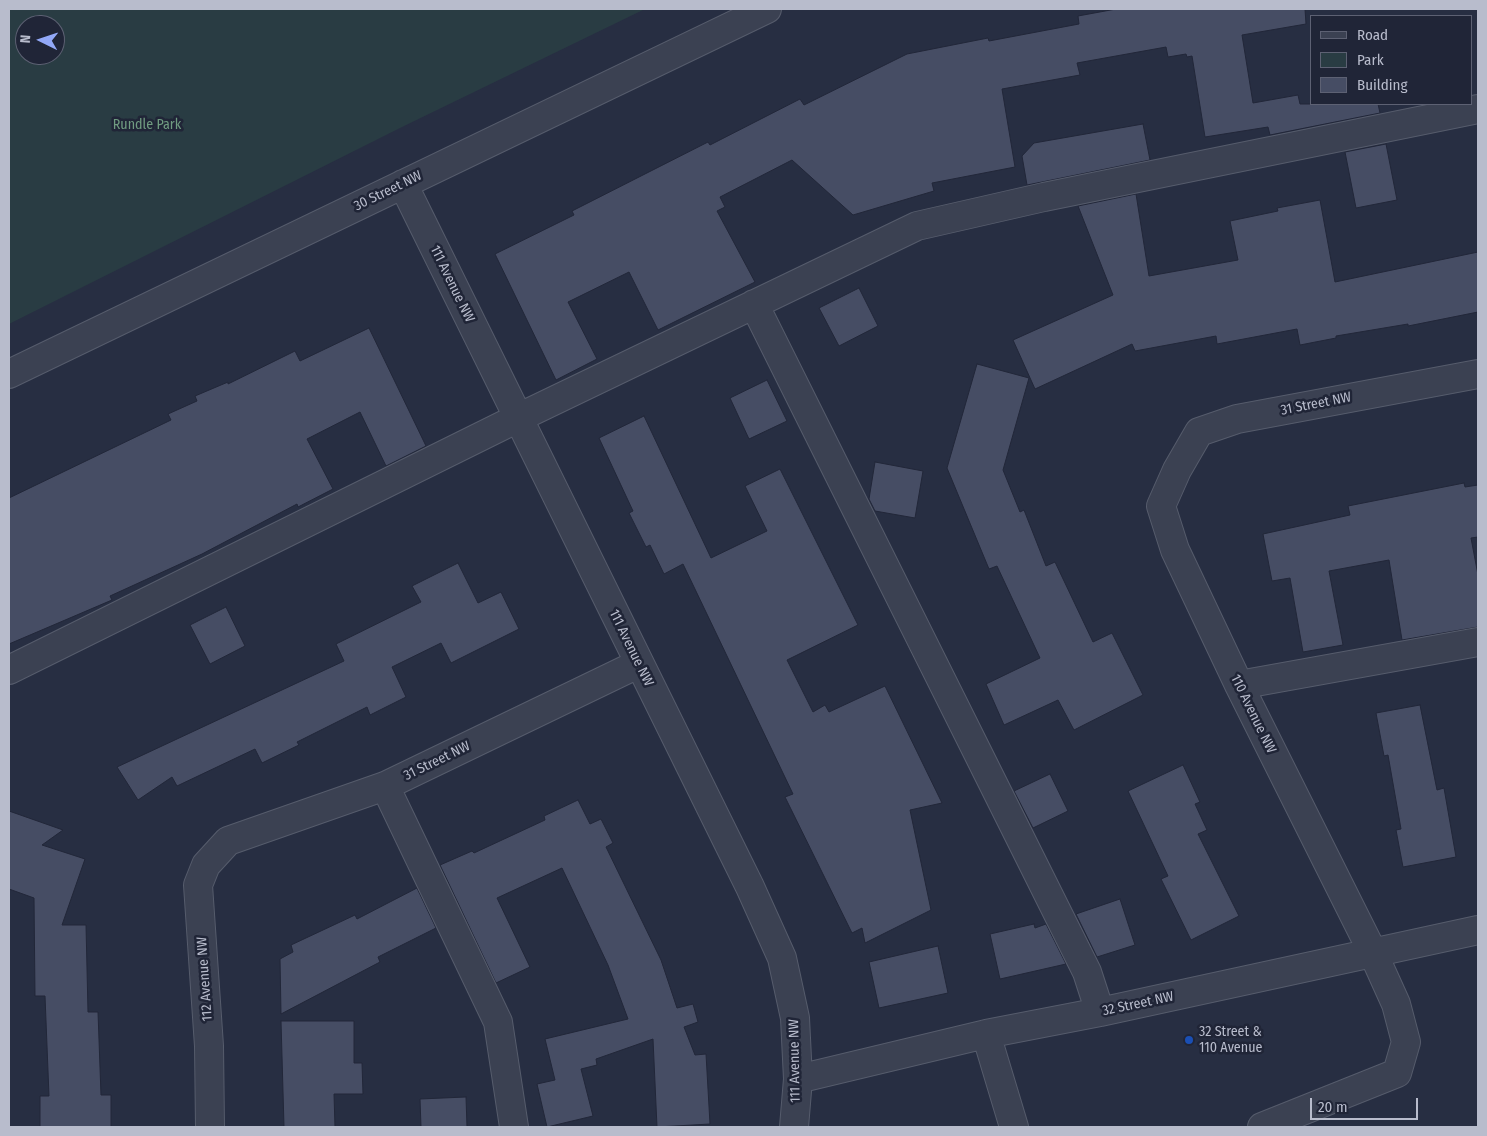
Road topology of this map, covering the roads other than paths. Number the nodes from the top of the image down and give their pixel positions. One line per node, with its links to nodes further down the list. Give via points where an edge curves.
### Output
1 (767, 9): 3 (street, 30 Street NW)
2 (1478, 109): 4 (street, via 1044,197 918,226)
3 (403, 184): 5 (street, 30 Street NW); 7 (street, 111 Avenue NW)
4 (754, 304): 7 (street); 17 (street, via 1087,972)
5 (9, 374)
6 (1478, 374): 8 (street, 31 Street NW, via 1237,418 1199,432)
7 (518, 418): 10 (street, 111 Avenue NW); 11 (street)
8 (1177, 470): 12 (street, 110 Avenue NW, via 1161,506 1175,550)
9 (1478, 642): 12 (street)
10 (638, 664): 13 (street, 31 Street NW); 19 (street, 111 Avenue NW, via 782,958 796,1018)
11 (9, 670)
12 (1239, 685): 16 (street, 110 Avenue NW)
13 (385, 786): 14 (street, 31 Street NW); 21 (street, via 498,1022)
14 (228, 842): 20 (street, 112 Avenue NW, via 206,864 198,885 209,1046)
15 (1478, 930): 16 (street, 32 Street NW)
16 (1373, 953): 17 (street, 32 Street NW); 24 (street, 110 Avenue NW, via 1396,1004 1406,1042 1397,1073)
17 (1100, 1012): 18 (street, 32 Street NW)
18 (986, 1034): 19 (street, 32 Street NW); 23 (street)
19 (798, 1079): 22 (street, 111 Avenue NW)
20 (210, 1127)
21 (514, 1127)
22 (794, 1127)
23 (1014, 1127)
24 (1262, 1127)

